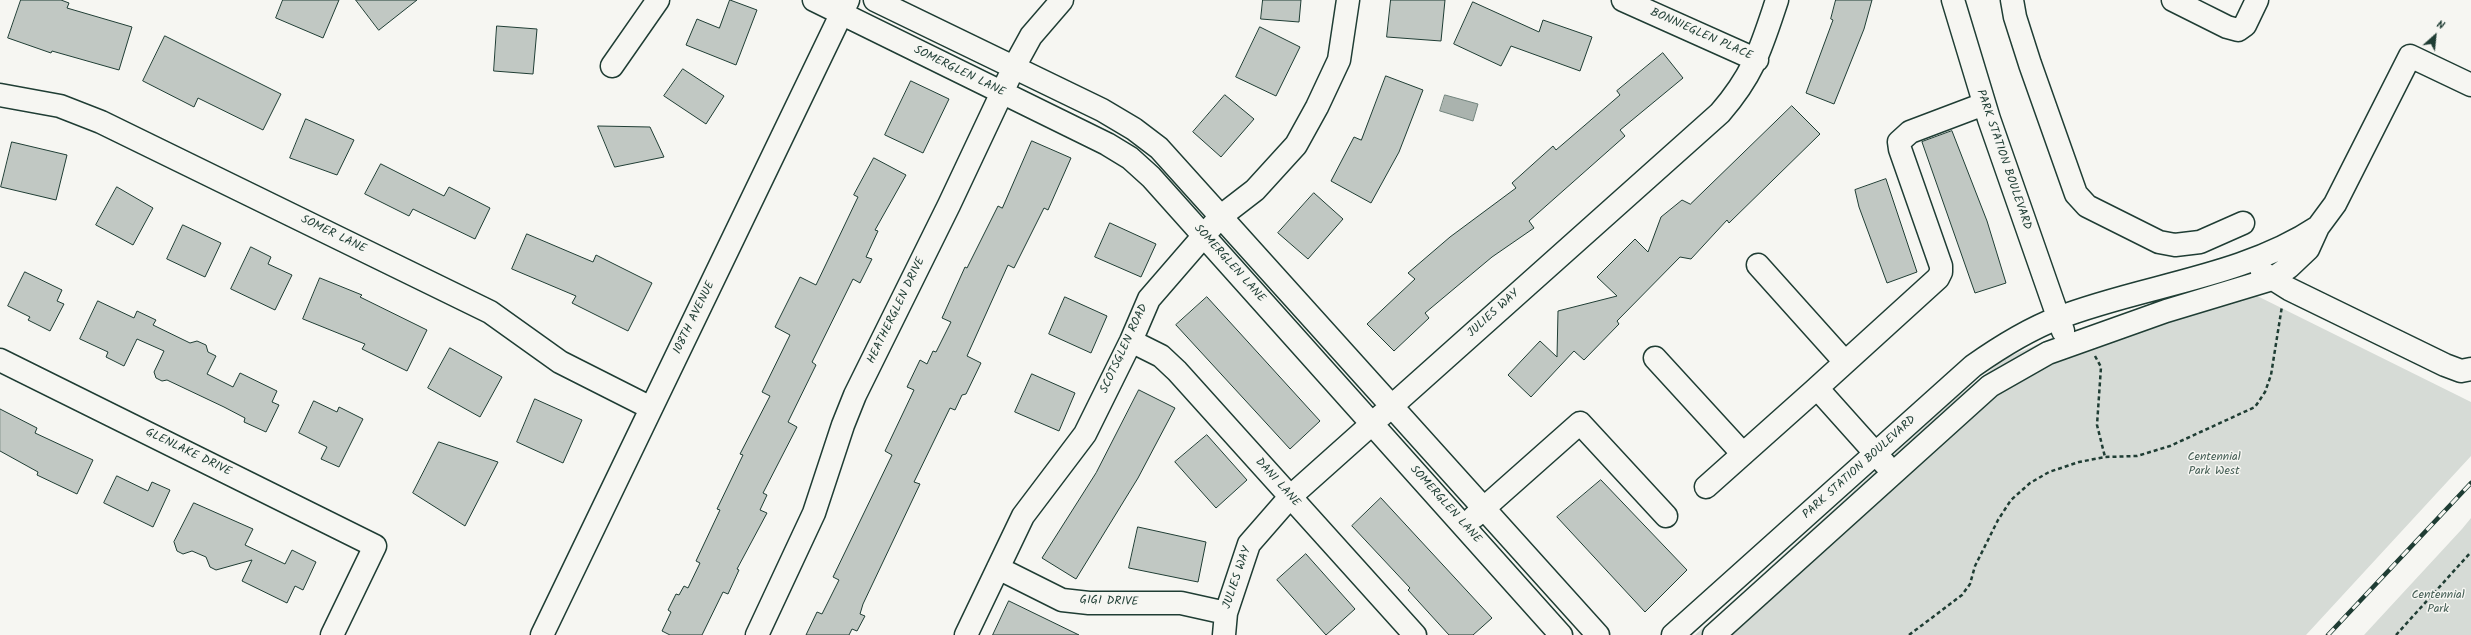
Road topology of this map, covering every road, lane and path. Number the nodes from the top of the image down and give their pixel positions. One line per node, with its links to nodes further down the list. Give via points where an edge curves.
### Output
1 (658, 0): 14 (street)
2 (814, 0): 12 (street, SOMERGLEN LANE)
3 (875, 0): 15 (street, SOMERGLEN LANE)
4 (1062, 0): 15 (street, HEATHERGLEN DRIVE, via 1031,36)
5 (1348, 0): 20 (street, SCOTSGLEN ROAD, via 1339,60 1296,144 1256,190)
6 (1623, 0): 13 (street, BONNIEGLEN PLACE)
7 (1777, 0): 13 (street, JULIES WAY)
8 (1953, 0): 19 (street, PARK STATION BOULEVARD)
9 (2012, 0): 21 (street, via 2030,64 2076,194 2087,206 2159,242 2174,245 2200,242)
10 (2172, 0): 11 (street, via 2238,30 2246,25)
11 (2257, 0)
12 (844, 7): 17 (street, SOMERGLEN LANE); 38 (street, 108TH AVENUE)
13 (1757, 60): 37 (street, JULIES WAY, via 1739,91 1720,113)
14 (612, 66)
15 (1014, 67): 17 (street, HEATHERGLEN DRIVE); 20 (street, SOMERGLEN LANE, via 1134,129 1159,148)
16 (2471, 85): 22 (street, via 2410,56 2335,204)
17 (1002, 93): 23 (street, SOMERGLEN LANE, via 1108,144 1130,158 1151,177); 54 (street, HEATHERGLEN DRIVE, via 855,395 842,425 814,513)
18 (0, 95): 38 (street, SOMER LANE, via 60,106 101,122 490,312 560,362)
19 (1984, 104): 28 (street, PARK STATION BOULEVARD); 34 (street, via 1903,136 1900,149 1941,272 1938,278)
20 (1220, 217): 23 (street, SCOTSGLEN ROAD); 37 (street, SOMERGLEN LANE)
21 (2243, 223)
22 (2318, 227): 24 (street, via 2300,239); 26 (street, via 2308,249)
23 (1204, 236): 30 (street, SCOTSGLEN ROAD, via 1148,298); 39 (street, SOMERGLEN LANE)
24 (2248, 261): 26 (street); 28 (street)
25 (1758, 265): 34 (street)
26 (2272, 279): 29 (street, via 2166,311); 35 (street, via 2445,365 2461,371)
27 (2289, 305): 42 (path, via 2282,302 2272,375 2266,392 2255,406 2170,446 2137,456)
28 (2058, 318): 31 (street, PARK STATION BOULEVARD); 41 (street, PARK STATION BOULEVARD, via 2004,344 1973,366)
29 (2090, 338): 31 (street); 42 (path, via 2101,367 2097,425)
30 (1131, 341): 45 (street, DANI LANE, via 1161,356 1177,371); 50 (street, SCOTSGLEN ROAD, via 1085,434 1023,516)
31 (2068, 346): 43 (street, via 2018,369 1990,386)
32 (1655, 358): 40 (street)
33 (0, 360): 52 (street, GLENLAKE DRIVE, via 375,546)
34 (1845, 362): 36 (street)
35 (2471, 369)
36 (1817, 388): 40 (street); 41 (street)
37 (1392, 405): 39 (street, JULIES WAY); 46 (street, SOMERGLEN LANE)
38 (651, 408): 53 (street, 108TH AVENUE)
39 (1372, 423): 45 (street, JULIES WAY); 48 (street, SOMERGLEN LANE)
40 (1743, 454): 44 (street)
41 (1876, 454): 43 (street); 60 (street, PARK STATION BOULEVARD)
42 (2105, 457): 62 (path, via 2049,472 2030,483 2010,500 1975,566 1970,584 1962,595)
43 (1894, 473): 61 (street)
44 (1706, 487)
45 (1290, 497): 51 (street, JULIES WAY, via 1249,544); 57 (street, DANI LANE)
46 (1484, 508): 47 (street, via 1580,423); 48 (street); 59 (street, SOMERGLEN LANE)
47 (1666, 516)
48 (1464, 526): 58 (street, SOMERGLEN LANE)
49 (2471, 552): 63 (path)
50 (998, 568): 51 (street, GIGI DRIVE, via 1062,600 1089,603 1180,603); 55 (street, SCOTSGLEN ROAD)
51 (1226, 613): 56 (street, JULIES WAY)
52 (332, 635)
53 (542, 635)
54 (757, 635)
55 (966, 635)
56 (1224, 635)
57 (1414, 635)
58 (1561, 635)
59 (1598, 635)
60 (1673, 635)
61 (1714, 635)
62 (1909, 635)
63 (2396, 635)

